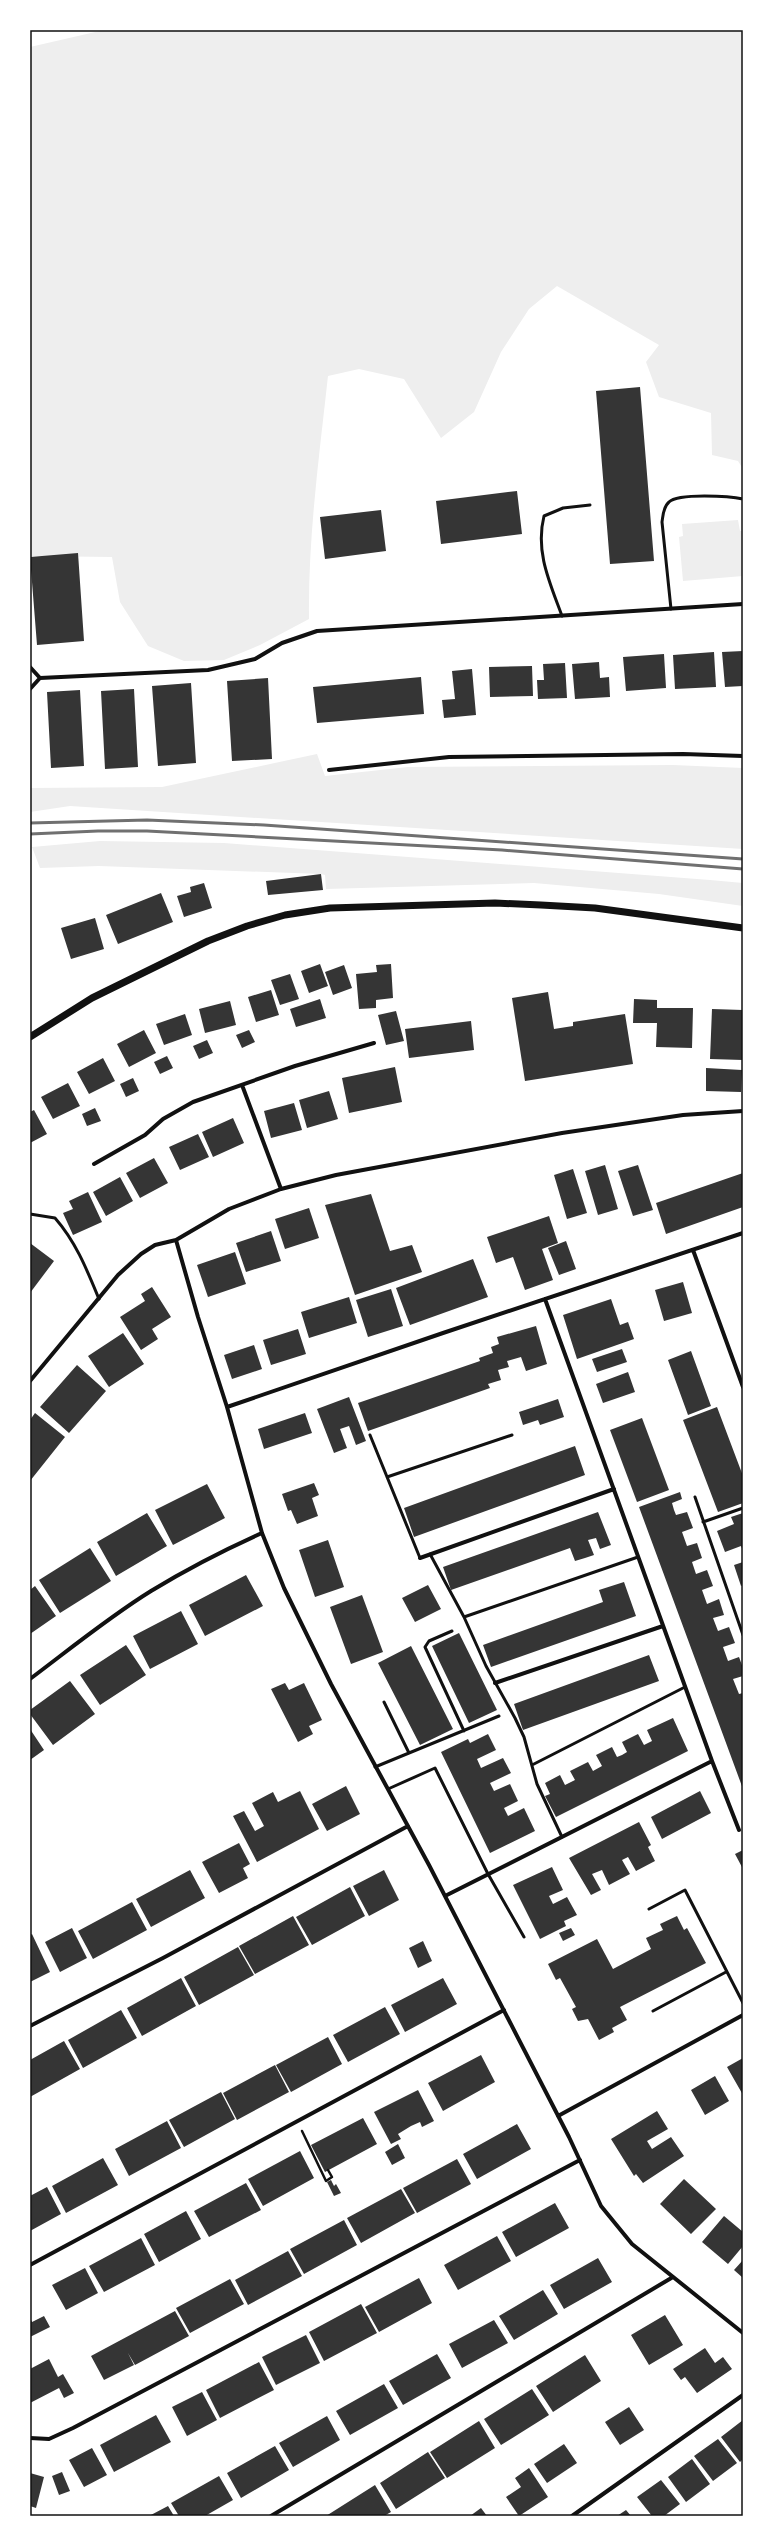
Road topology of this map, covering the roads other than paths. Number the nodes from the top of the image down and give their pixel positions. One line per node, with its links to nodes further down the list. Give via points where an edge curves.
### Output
1 (743, 499): 4 (lane, via 725,496 677,498 668,502 662,522)
2 (590, 505): 5 (lane, via 552,511 544,516 541,530 543,565)
3 (743, 604): 4 (street)
4 (670, 609): 5 (street)
5 (562, 616): 7 (street, via 317,631 282,643 254,659 208,670)
6 (30, 667): 7 (street)
7 (40, 678): 8 (street)
8 (30, 689)
9 (743, 756): 10 (street, via 683,754 449,757)
10 (329, 770)
11 (743, 928): 12 (street, via 596,908 541,905 488,903 330,908 285,915 208,941 92,998)
12 (30, 1037)
13 (374, 1043): 14 (street)
14 (242, 1085): 16 (street, via 193,1102 163,1119 145,1135); 17 (street)
15 (743, 1111): 17 (street, via 683,1115 562,1133)
16 (94, 1164)
17 (281, 1189): 20 (street, via 228,1209)
18 (30, 1214): 23 (lane, via 55,1218 66,1231 84,1263)
19 (743, 1233): 21 (street)
20 (176, 1240): 23 (street, via 155,1245 141,1254 118,1275); 26 (street)
21 (692, 1250): 22 (street); 25 (street)
22 (545, 1299): 26 (street); 30 (street)
23 (99, 1300): 24 (street)
24 (30, 1381)
25 (743, 1387)
26 (227, 1407): 34 (street)
27 (370, 1435): 29 (lane)
28 (512, 1435): 29 (lane)
29 (387, 1477): 37 (lane)
30 (614, 1489): 35 (street); 36 (street)
31 (694, 1497): 33 (lane)
32 (743, 1508): 33 (lane)
33 (703, 1522): 41 (lane)
34 (262, 1533): 42 (street, via 205,1560 151,1591); 51 (street, via 284,1588)
35 (430, 1554): 37 (street); 38 (lane)
36 (638, 1557): 38 (lane); 39 (street)
37 (420, 1558)
38 (464, 1617): 43 (lane)
39 (663, 1626): 43 (street); 44 (street)
40 (452, 1630): 47 (lane, via 429,1641 425,1647)
41 (743, 1635)
42 (30, 1679)
43 (495, 1683): 50 (lane, via 524,1737)
44 (685, 1687): 49 (street); 50 (lane)
45 (384, 1702): 48 (lane)
46 (500, 1716): 47 (lane)
47 (464, 1731): 48 (lane)
48 (409, 1753): 51 (lane)
49 (712, 1761): 54 (street); 55 (street)
50 (532, 1765): 55 (lane, via 537,1784)
51 (374, 1767): 52 (street)
52 (388, 1789): 53 (street); 56 (lane, via 435,1768)
53 (408, 1826): 57 (street); 65 (street, via 163,1958)
54 (739, 1830)
55 (562, 1837): 56 (street)
56 (488, 1874): 57 (street); 59 (lane)
57 (445, 1896): 62 (street)
58 (649, 1909): 60 (lane, via 685,1890)
59 (524, 1937)
60 (726, 1972): 61 (lane); 63 (lane)
61 (743, 2003)
62 (504, 2010): 66 (street); 68 (street)
63 (653, 2011)
64 (743, 2015): 66 (street)
65 (30, 2026)
66 (558, 2116): 67 (street)
67 (580, 2160): 69 (street, via 601,2206 623,2234); 72 (street, via 73,2428 49,2439)
68 (30, 2265)
69 (673, 2277): 70 (street); 73 (street)
70 (743, 2333)
71 (743, 2395): 74 (street)
72 (32, 2438)
73 (271, 2516)
74 (572, 2516)

